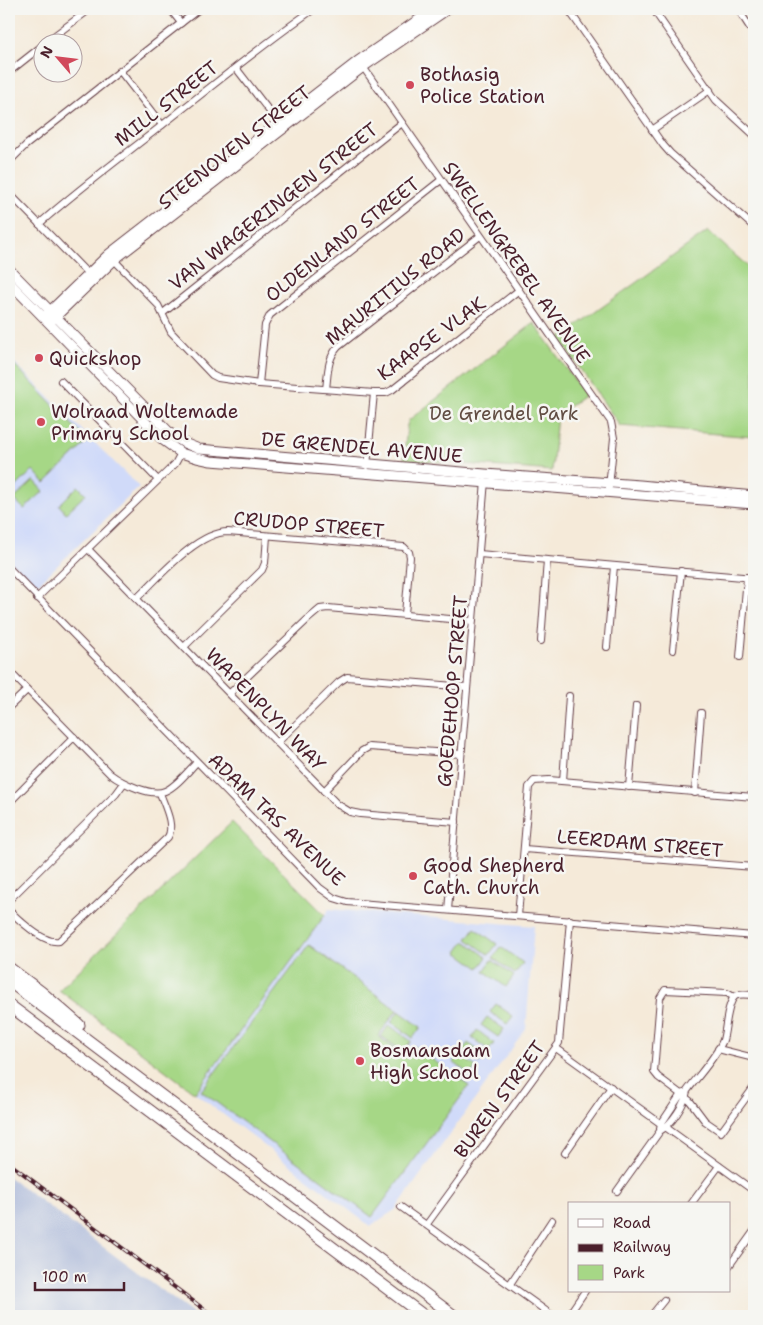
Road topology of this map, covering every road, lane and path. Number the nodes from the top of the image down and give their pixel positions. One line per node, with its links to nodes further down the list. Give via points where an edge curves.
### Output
1 (90, 9): 11 (street)
2 (170, 9): 10 (street)
3 (199, 9): 10 (street)
4 (314, 9): 15 (street, MILL STREET)
5 (434, 9): 14 (street, STEENOVEN STREET)
6 (448, 9): 14 (street, STEENOVEN STREET)
7 (568, 9): 22 (street)
8 (653, 9): 18 (street)
9 (738, 9): 12 (street)
10 (181, 22): 16 (street)
11 (59, 32)
12 (754, 34)
13 (32, 54): 17 (street)
14 (361, 64): 19 (street, SWELLENGREBEL AVENUE); 21 (street, STEENOVEN STREET)
15 (236, 68): 20 (street, MILL STREET); 21 (street)
16 (120, 71): 20 (street); 24 (street)
17 (9, 72)
18 (710, 90): 22 (street); 23 (street, via 723,108)
19 (402, 123): 25 (street, SWELLENGREBEL AVENUE); 35 (street, VAN WAGERINGEN STREET)
20 (162, 125): 27 (street, MILL STREET)
21 (280, 125): 30 (street, STEENOVEN STREET)
22 (652, 130): 28 (street, via 670,153)
23 (754, 135)
24 (9, 162)
25 (441, 180): 29 (street, SWELLENGREBEL AVENUE); 38 (street, OLDENLAND STREET, via 270,315 265,325)
26 (9, 192): 27 (street)
27 (39, 224): 32 (street)
28 (754, 227)
29 (480, 236): 34 (street, SWELLENGREBEL AVENUE); 39 (street, MAURITIUS ROAD, via 338,347 329,362)
30 (111, 257): 32 (street, STEENOVEN STREET); 35 (street)
31 (9, 269): 36 (street, DE GRENDEL AVENUE)
32 (91, 277): 36 (street, STEENOVEN STREET)
33 (9, 282): 36 (street, DE GRENDEL AVENUE)
34 (520, 290): 40 (street, KAAPSE VLAK, via 392,390); 47 (street, SWELLENGREBEL AVENUE, via 611,422 614,438)
35 (162, 313): 38 (street, via 171,332 212,375)
36 (49, 317): 41 (street, DE GRENDEL AVENUE); 43 (street, DE GRENDEL AVENUE, via 163,440)
37 (61, 381): 46 (street)
38 (259, 384): 39 (street)
39 (326, 389): 40 (street)
40 (374, 393): 44 (street, KAAPSE VLAK)
41 (177, 438): 42 (street, DE GRENDEL AVENUE); 43 (street)
42 (199, 449): 43 (street); 44 (street, DE GRENDEL AVENUE)
43 (181, 453): 44 (street, DE GRENDEL AVENUE, via 220,462); 46 (street)
44 (367, 468): 45 (street, DE GRENDEL AVENUE)
45 (485, 478): 47 (street, DE GRENDEL AVENUE); 52 (street, GOEDEHOOP STREET)
46 (158, 480): 51 (street)
47 (609, 487): 48 (street, DE GRENDEL AVENUE); 49 (street, DE GRENDEL AVENUE)
48 (754, 496)
49 (754, 504)
50 (267, 536): 59 (street, CRUDOP STREET, via 219,532 210,536 186,550); 60 (street, CRUDOP STREET, via 404,547 410,554); 63 (street, via 262,570)
51 (88, 549): 58 (street); 59 (street, WAPENPLYN WAY)
52 (478, 554): 53 (street); 61 (street, GOEDEHOOP STREET)
53 (547, 560): 54 (street); 62 (street)
54 (614, 566): 56 (street); 64 (street)
55 (9, 570): 58 (street, ADAM TAS AVENUE)
56 (681, 571): 57 (street); 65 (street)
57 (751, 578): 66 (street)
58 (37, 598): 80 (street, ADAM TAS AVENUE)
59 (136, 598): 63 (street, WAPENPLYN WAY)
60 (405, 614): 61 (street); 70 (street, via 320,609)
61 (472, 621): 68 (street, GOEDEHOOP STREET)
62 (541, 641)
63 (185, 646): 70 (street, WAPENPLYN WAY)
64 (607, 647)
65 (674, 650)
66 (740, 657)
67 (9, 671): 69 (street)
68 (466, 687): 78 (street, via 347,677); 79 (street, GOEDEHOOP STREET)
69 (27, 690): 74 (street); 77 (street)
70 (230, 693): 78 (street, WAPENPLYN WAY)
71 (569, 696): 81 (street)
72 (636, 706): 83 (street)
73 (754, 706): 76 (street)
74 (9, 707)
75 (701, 713): 85 (street)
76 (754, 714)
77 (74, 737): 82 (street, via 110,774); 88 (street)
78 (277, 743): 84 (street, WAPENPLYN WAY)
79 (461, 754): 84 (street, via 369,747); 89 (street, GOEDEHOOP STREET)
80 (197, 762): 86 (street, via 169,789); 94 (street, ADAM TAS AVENUE, via 329,895 347,902)
81 (563, 781): 83 (street); 90 (street, via 531,783)
82 (124, 783): 86 (street); 92 (street)
83 (629, 787): 85 (street)
84 (324, 791): 89 (street, WAPENPLYN WAY, via 350,812)
85 (695, 792): 87 (street)
86 (160, 793): 93 (street, via 171,826 168,837 59,941 45,939)
87 (754, 797)
88 (9, 803)
89 (456, 822): 94 (street, GOEDEHOOP STREET)
90 (524, 849): 91 (street, LEERDAM STREET); 95 (street)
91 (754, 867)
92 (9, 900)
93 (9, 910)
94 (448, 910): 95 (street, ADAM TAS AVENUE)
95 (518, 916): 96 (street, ADAM TAS AVENUE)
96 (570, 920): 97 (street, ADAM TAS AVENUE); 103 (street, BUREN STREET, via 560,1038)
97 (754, 936)
98 (9, 968): 105 (highway, via 99,1042)
99 (9, 981): 105 (highway)
100 (754, 995): 101 (street, via 741,994)
101 (734, 998): 104 (street); 109 (street, via 720,992 669,989 662,993 654,1072)
102 (9, 1005): 124 (highway)
103 (556, 1048): 107 (street); 118 (street, BUREN STREET)
104 (718, 1049): 106 (street); 109 (street)
105 (113, 1058): 125 (highway)
106 (754, 1058)
107 (611, 1087): 110 (street); 111 (street)
108 (754, 1087): 109 (street, via 721,1132 705,1120)
109 (685, 1094): 110 (street)
110 (662, 1128): 112 (street); 113 (street)
111 (565, 1153)
112 (719, 1166): 114 (street); 115 (street)
113 (617, 1191)
114 (754, 1191)
115 (692, 1202)
116 (401, 1206): 118 (street)
117 (552, 1220): 121 (street)
118 (427, 1224): 121 (street)
119 (754, 1231): 120 (street)
120 (730, 1265)
121 (510, 1284): 126 (street)
122 (584, 1292): 127 (street)
123 (664, 1300): 128 (street)
124 (424, 1316)
125 (454, 1316)
126 (553, 1316)
127 (568, 1316)
128 (651, 1316)

